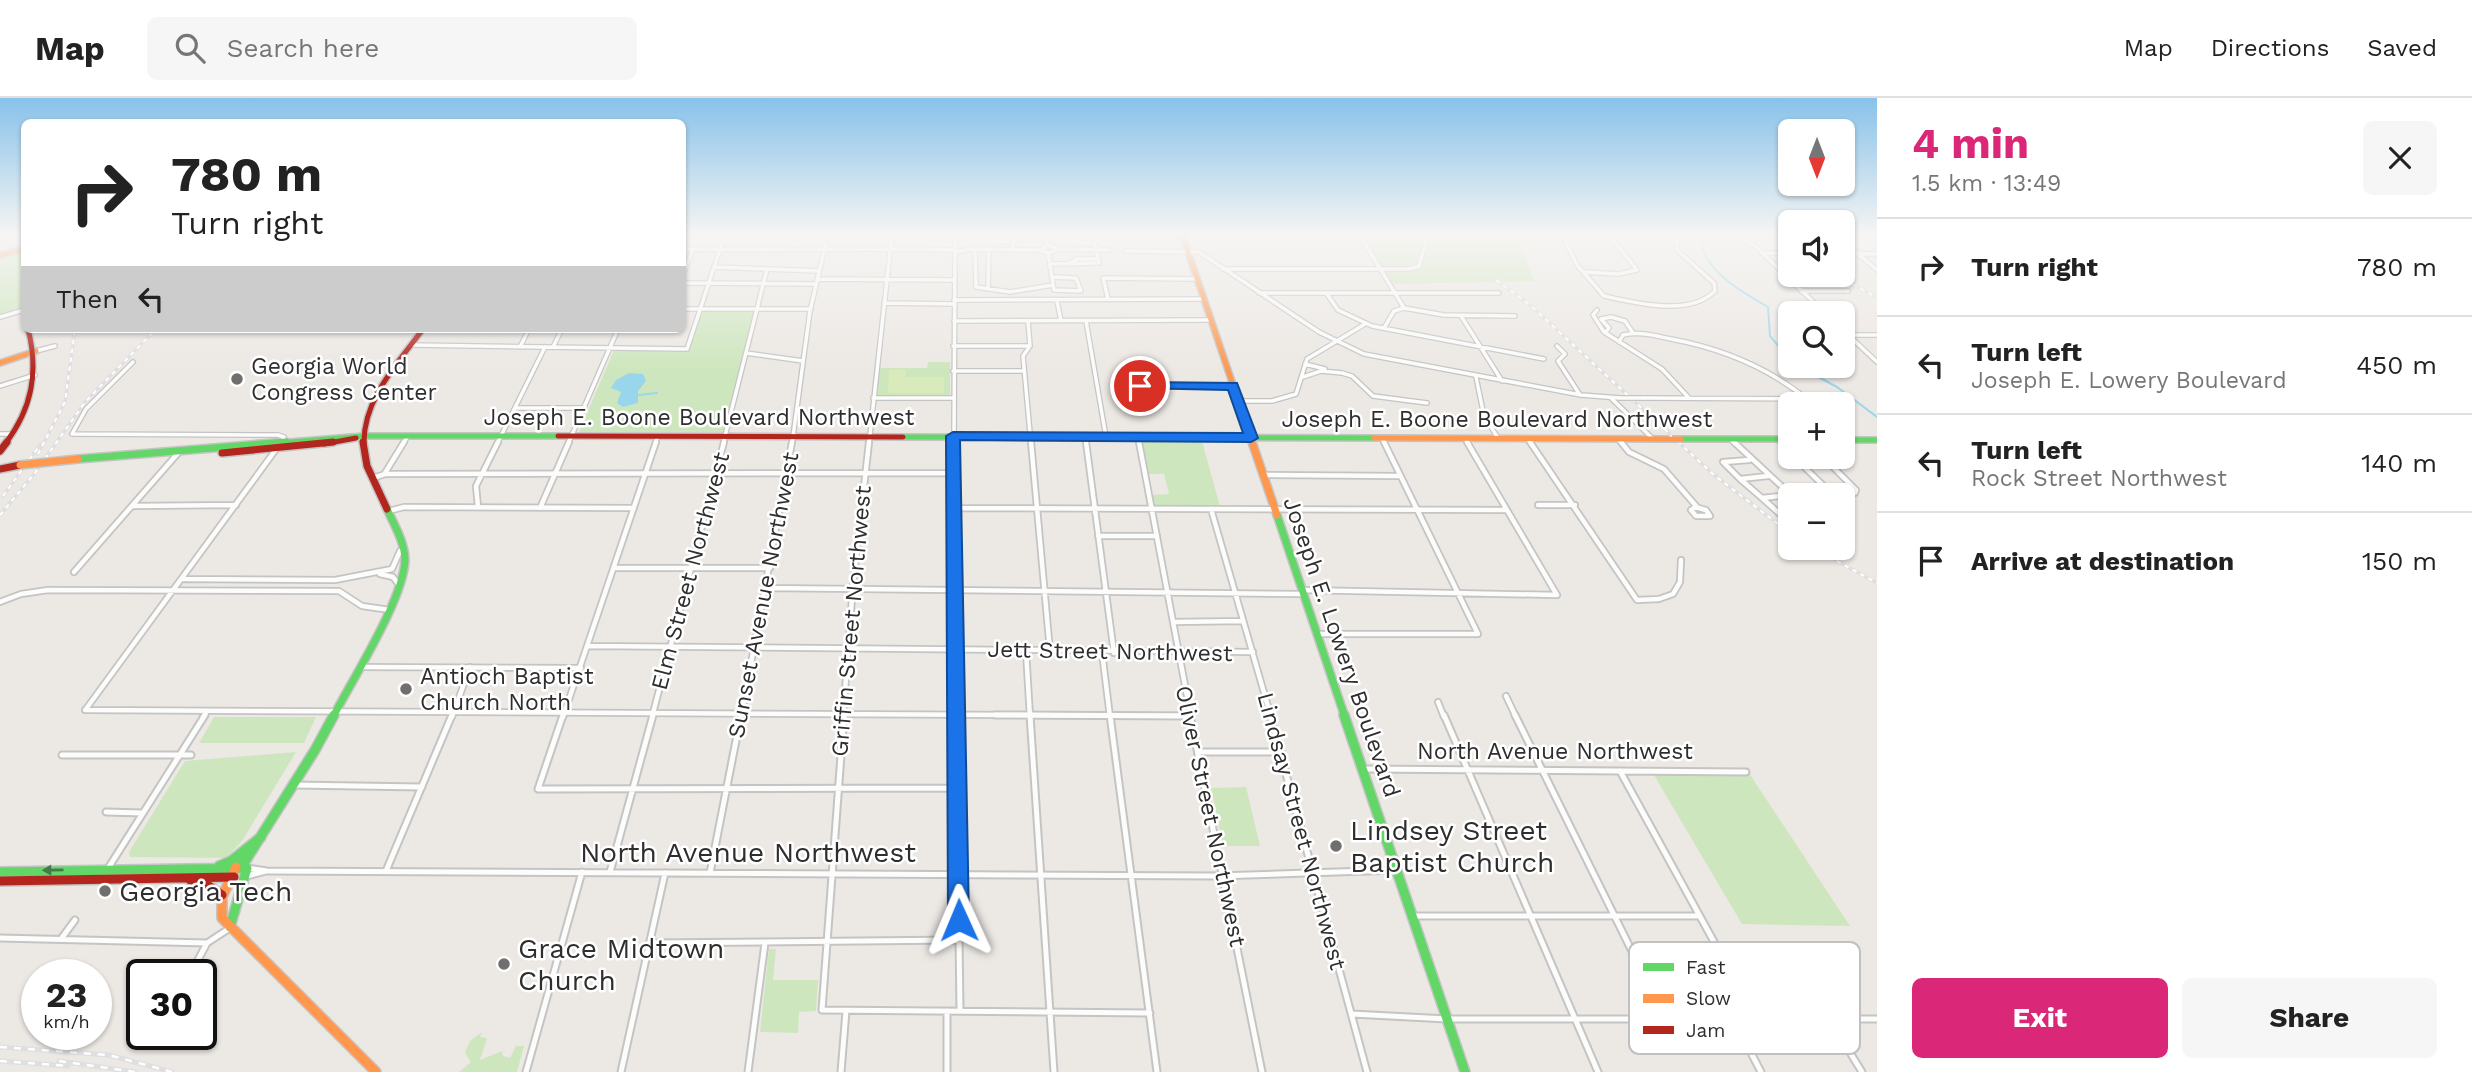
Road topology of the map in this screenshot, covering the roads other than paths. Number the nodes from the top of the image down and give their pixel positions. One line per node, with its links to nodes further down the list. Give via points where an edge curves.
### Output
1 (710, 279): 20 (street)
2 (764, 279): 21 (street, Elm Street Northwest)
3 (853, 279): 18 (street)
4 (887, 279): 35 (street, Griffin Street Northwest)
5 (936, 279): 17 (street)
6 (976, 279): 23 (street, via 976,288)
7 (988, 279): 23 (street)
8 (1052, 279): 22 (street)
9 (1078, 279): 22 (street, via 1081,291 1056,291)
10 (1102, 279): 30 (street)
11 (1197, 279): 31 (main road, Joseph E. Lowery Boulevard)
12 (1238, 279): 26 (street)
13 (1386, 279): 28 (street)
14 (1590, 279): 15 (street, via 1604,296 1678,305 1711,298 1715,291)
15 (1710, 279)
16 (1789, 279): 24 (street)
17 (954, 280): 34 (street)
18 (817, 281): 21 (street); 40 (street, Sunset Avenue Northwest)
19 (686, 283): 20 (street)
20 (708, 284): 21 (street); 38 (street)
21 (763, 284): 39 (street, Elm Street Northwest)
22 (1053, 285): 23 (street, via 1010,292)
23 (988, 288)
24 (1800, 290): 25 (street); 33 (street)
25 (1848, 291)
26 (1258, 293): 27 (street); 62 (street)
27 (1327, 293): 28 (street); 51 (street, via 1338,310)
28 (1394, 293): 29 (street); 36 (street)
29 (1499, 293)
30 (1108, 299): 31 (street); 32 (street)
31 (1204, 299): 46 (main road, Joseph E. Lowery Boulevard)
32 (1057, 301): 34 (street); 49 (street)
33 (1812, 301)
34 (954, 302): 35 (street); 47 (street)
35 (884, 303): 96 (street, Griffin Street Northwest)
36 (1404, 308): 43 (street); 52 (street, via 1394,311)
37 (686, 309): 38 (street)
38 (700, 309): 39 (street); 74 (street, via 687,349)
39 (756, 309): 40 (street); 76 (street, Elm Street Northwest)
40 (811, 309): 78 (street, Sunset Avenue Northwest)
41 (1597, 310): 58 (street, via 1594,320)
42 (21, 311): 45 (street)
43 (1460, 316): 44 (street); 73 (street)
44 (1515, 316)
45 (0, 317)
46 (1211, 320): 50 (street); 92 (main road, Joseph E. Lowery Boulevard)
47 (954, 321): 48 (street); 67 (street)
48 (1028, 321): 49 (street); 68 (street)
49 (1061, 321): 50 (street)
50 (1086, 321): 117 (street)
51 (1365, 324): 52 (street); 62 (street)
52 (1384, 328): 73 (street)
53 (29, 333): 75 (main road)
54 (420, 333): 65 (main road)
55 (527, 333): 70 (street)
56 (560, 333): 72 (street)
57 (617, 333): 74 (street)
58 (1605, 333): 59 (street, via 1609,328 1601,319 1606,317 1625,321); 64 (street)
59 (1633, 333): 64 (street, via 1623,335); 93 (street, via 1731,355)
60 (1855, 334): 61 (street)
61 (1877, 335)
62 (1335, 341): 82 (street, via 1312,354); 87 (street, via 1374,357)
63 (1855, 341): 80 (street)
64 (1619, 342): 98 (street, via 1660,368)
65 (412, 345): 70 (street); 106 (main road, via 371,408)
66 (55, 346): 75 (street)
67 (954, 346): 68 (street); 83 (street)
68 (1030, 346): 84 (street, via 1023,356)
69 (1557, 346): 94 (street, via 1565,354 1558,361 1560,366)
70 (520, 347): 71 (street)
71 (545, 347): 72 (street); 102 (street)
72 (553, 347): 74 (street)
73 (1480, 347): 77 (street); 89 (street)
74 (611, 348): 103 (street)
75 (36, 351): 81 (main road); 86 (main road)
76 (746, 353): 78 (street); 111 (street, Elm Street Northwest)
77 (1544, 359)
78 (803, 361): 112 (street, Sunset Avenue Northwest)
79 (133, 362): 130 (street, via 86,410 72,434 278,435 284,437)
80 (1877, 362)
81 (0, 363)
82 (1305, 364): 85 (street); 88 (street)
83 (953, 371): 84 (street); 97 (street)
84 (1024, 371): 115 (street)
85 (1329, 371): 88 (street); 101 (street, via 1352,376 1373,396)
86 (35, 374): 90 (street); 105 (main road, via 31,402)
87 (1476, 377): 89 (street); 122 (street, via 1484,416)
88 (1302, 378): 100 (street, via 1299,391 1289,398)
89 (1502, 381): 94 (street)
90 (0, 386)
91 (1126, 386): 92 (street)
92 (1233, 386): 100 (main road, Joseph E. Lowery Boulevard)
93 (1797, 392)
94 (1581, 396): 95 (street)
95 (1610, 397): 98 (street, bridge); 125 (street)
96 (873, 398): 97 (street); 113 (street, Griffin Street Northwest)
97 (953, 398): 114 (street)
98 (1690, 398): 99 (street)
99 (1778, 399)
100 (1238, 401): 119 (main road, Joseph E. Lowery Boulevard)
101 (1427, 403)
102 (516, 408): 103 (street); 108 (street)
103 (585, 408): 109 (street)
104 (0, 434): 105 (street)
105 (15, 434): 131 (main road)
106 (364, 436): 107 (main road, Joseph E. Boone Boulevard Northwest); 130 (main road, Joseph E. Boone Boulevard Northwest); 148 (main road)
107 (409, 436): 108 (main road, Joseph E. Boone Boulevard Northwest); 140 (street)
108 (502, 436): 109 (main road, Joseph E. Boone Boulevard Northwest); 141 (street)
109 (572, 436): 110 (main road, Joseph E. Boone Boulevard Northwest); 142 (street)
110 (658, 436): 111 (main road, Joseph E. Boone Boulevard Northwest); 143 (street)
111 (726, 436): 112 (main road, Joseph E. Boone Boulevard Northwest); 144 (street, Elm Street Northwest)
112 (795, 436): 113 (main road, Joseph E. Boone Boulevard Northwest); 137 (street, Sunset Avenue Northwest)
113 (868, 436): 114 (main road, Joseph E. Boone Boulevard Northwest); 138 (street, Griffin Street Northwest)
114 (953, 436): 115 (main road, Joseph E. Boone Boulevard Northwest); 139 (street)
115 (1031, 436): 116 (main road, Joseph E. Boone Boulevard Northwest); 162 (street)
116 (1085, 437): 117 (main road, Joseph E. Boone Boulevard Northwest); 163 (street)
117 (1106, 437): 118 (main road, Joseph E. Boone Boulevard Northwest)
118 (1138, 437): 119 (main road, Joseph E. Boone Boulevard Northwest); 164 (street, Oliver Street Northwest)
119 (1251, 438): 120 (main road, Joseph E. Boone Boulevard Northwest); 145 (main road, Joseph E. Lowery Boulevard)
120 (1382, 438): 121 (main road, Joseph E. Boone Boulevard Northwest); 146 (street)
121 (1465, 438): 122 (main road, Joseph E. Boone Boulevard Northwest); 168 (street)
122 (1498, 439): 123 (main road, Joseph E. Boone Boulevard Northwest)
123 (1528, 439): 124 (main road, Joseph E. Boone Boulevard Northwest); 155 (street)
124 (1618, 439): 125 (main road, Joseph E. Boone Boulevard Northwest); 158 (street, via 1629,452 1664,469)
125 (1653, 439): 126 (main road, Joseph E. Boone Boulevard Northwest)
126 (1730, 439): 127 (main road, Joseph E. Boone Boulevard Northwest); 133 (street)
127 (1778, 439)
128 (1855, 439): 129 (main road)
129 (1877, 440)
130 (280, 445): 132 (main road); 132 (main road); 153 (street)
131 (0, 451)
132 (178, 454): 136 (main road, bridge, via 78,459); 156 (street)
133 (1750, 460): 147 (street); 149 (street, via 1723,462)
134 (1806, 469): 135 (street, via 1832,494 1854,493 1856,489)
135 (1835, 469)
136 (0, 470)
137 (788, 473): 138 (street); 144 (street); 177 (street, Sunset Avenue Northwest)
138 (864, 473): 139 (street); 182 (street, Griffin Street Northwest)
139 (954, 473): 161 (street)
140 (385, 474): 141 (street); 148 (street)
141 (482, 474): 142 (street); 157 (street, via 475,491)
142 (555, 474): 143 (street); 159 (street)
143 (645, 474): 144 (street); 160 (street)
144 (715, 474): 176 (street, Elm Street Northwest)
145 (1263, 475): 146 (street); 166 (main road, Joseph E. Lowery Boulevard)
146 (1400, 476): 167 (street)
147 (1769, 476): 149 (street); 150 (street)
148 (373, 478): 169 (main road)
149 (1740, 479): 152 (street)
150 (1778, 484)
151 (1778, 496): 152 (street)
152 (1762, 498): 170 (street)
153 (236, 505): 156 (street); 180 (street)
154 (1538, 505): 155 (street)
155 (1575, 505): 174 (street, via 1637,600 1676,592 1682,582)
156 (132, 506): 178 (street)
157 (478, 507): 159 (street); 169 (street)
158 (1697, 507)
159 (540, 508): 160 (street)
160 (634, 508): 175 (street)
161 (954, 508): 162 (street); 184 (street)
162 (1036, 508): 163 (street); 186 (street)
163 (1094, 509): 164 (street); 171 (street)
164 (1151, 509): 165 (street); 172 (street, Oliver Street Northwest)
165 (1211, 509): 166 (street); 190 (street, Lindsay Street Northwest)
166 (1275, 509): 167 (street); 189 (main road, Joseph E. Lowery Boulevard)
167 (1417, 510): 168 (street); 191 (street)
168 (1507, 510): 191 (street, via 1557,595)
169 (388, 511): 173 (main road)
170 (1778, 512)
171 (1098, 536): 172 (street); 187 (street)
172 (1157, 536): 188 (street, Oliver Street Northwest)
173 (402, 547): 179 (street, via 392,569); 181 (main road, via 405,563)
174 (1681, 560)
175 (614, 568): 176 (street); 197 (street)
176 (692, 568): 177 (street); 198 (street, Elm Street Northwest)
177 (769, 568): 183 (street, Sunset Avenue Northwest)
178 (74, 572)
179 (376, 574): 180 (street, via 335,580); 181 (street, via 393,577)
180 (183, 579): 185 (street)
181 (400, 587): 193 (main road)
182 (853, 587): 183 (street); 184 (street); 200 (street, Griffin Street Northwest)
183 (766, 588): 199 (street, Sunset Avenue Northwest)
184 (954, 589): 186 (street); 201 (street)
185 (174, 590): 192 (street, via 48,590); 193 (street, via 339,591 362,609); 213 (street, via 85,709)
186 (1043, 590): 187 (street); 203 (street)
187 (1106, 591): 188 (street); 206 (street)
188 (1168, 592): 190 (street); 195 (street, Oliver Street Northwest)
189 (1302, 592): 190 (street); 191 (street); 196 (main road, Joseph E. Lowery Boulevard)
190 (1235, 593): 194 (street, Lindsay Street Northwest)
191 (1457, 593): 196 (street, via 1478,634)
192 (0, 602)
193 (390, 610): 208 (main road)
194 (1243, 621): 195 (street); 205 (street, Lindsay Street Northwest)
195 (1174, 622): 207 (street, Oliver Street Northwest)
196 (1316, 634): 229 (main road, Joseph E. Lowery Boulevard)
197 (588, 646): 198 (street, Jett Street Northwest); 210 (street)
198 (670, 646): 199 (street, Jett Street Northwest); 216 (street, Elm Street Northwest)
199 (754, 647): 200 (street, Jett Street Northwest); 217 (street, Sunset Avenue Northwest)
200 (848, 648): 201 (street, Jett Street Northwest); 218 (street, Griffin Street Northwest)
201 (956, 649): 202 (street, Jett Street Northwest); 219 (street)
202 (1026, 651): 203 (street, Jett Street Northwest); 220 (street)
203 (1050, 651): 204 (street, Jett Street Northwest)
204 (1102, 652): 206 (street, Jett Street Northwest); 222 (street)
205 (1253, 652): 207 (street, Jett Street Northwest); 225 (street, Lindsay Street Northwest)
206 (1114, 653): 207 (street, Jett Street Northwest)
207 (1180, 653): 223 (street, Oliver Street Northwest)
208 (360, 667): 209 (street); 214 (main road)
209 (470, 667): 210 (street); 215 (street)
210 (581, 668): 221 (street)
211 (1506, 696): 231 (street)
212 (1438, 702): 230 (street)
213 (207, 711): 214 (street); 228 (street)
214 (336, 712): 215 (street); 234 (main road)
215 (452, 713): 221 (street); 235 (street)
216 (651, 713): 217 (street); 221 (street); 239 (street, Elm Street Northwest)
217 (740, 713): 218 (street); 236 (street, Sunset Avenue Northwest)
218 (843, 713): 219 (street); 237 (street, Griffin Street Northwest)
219 (956, 713): 220 (street); 238 (street)
220 (1029, 713): 222 (street); 258 (street)
221 (565, 714): 239 (street, via 538,789)
222 (1111, 715): 223 (street); 260 (street)
223 (1191, 716): 224 (street, Oliver Street Northwest)
224 (1198, 752): 225 (street); 261 (street, Oliver Street Northwest)
225 (1281, 752): 253 (street, Lindsay Street Northwest)
226 (62, 755): 228 (street)
227 (191, 755): 228 (street)
228 (178, 756): 241 (street)
229 (1364, 769): 230 (street, North Avenue Northwest); 247 (main road, Joseph E. Lowery Boulevard)
230 (1466, 769): 231 (street, North Avenue Northwest); 268 (street)
231 (1542, 769): 232 (street, North Avenue Northwest); 269 (street)
232 (1619, 770): 233 (street, North Avenue Northwest); 270 (street)
233 (1746, 772)
234 (294, 786): 235 (street); 242 (main road)
235 (422, 787): 249 (street)
236 (726, 788): 237 (street); 239 (street); 255 (street, Sunset Avenue Northwest)
237 (838, 788): 238 (street); 256 (street, Griffin Street Northwest)
238 (957, 788): 257 (street)
239 (632, 789): 252 (street, Elm Street Northwest)
240 (106, 812): 241 (street)
241 (143, 813): 246 (street)
242 (261, 837): 243 (main road); 245 (main road, via 231,860)
243 (246, 864): 244 (main road, North Avenue Northwest); 248 (street, North Avenue Northwest); 259 (main road)
244 (236, 867): 245 (main road, North Avenue Northwest); 264 (main road)
245 (211, 868): 246 (main road, North Avenue Northwest)
246 (107, 869): 250 (main road, North Avenue Northwest, one-way to 250); 262 (street)
247 (1397, 870): 253 (street, North Avenue Northwest); 267 (main road, Joseph E. Lowery Boulevard)
248 (267, 871): 249 (street, North Avenue Northwest); 259 (street, North Avenue Northwest)
249 (386, 871): 251 (street, North Avenue Northwest)
250 (0, 872)
251 (582, 872): 252 (street, North Avenue Northwest); 295 (street)
252 (610, 872): 254 (street, North Avenue Northwest)
253 (1314, 872): 261 (street, North Avenue Northwest); 288 (street, Lindsay Street Northwest)
254 (665, 873): 255 (street, North Avenue Northwest); 279 (street)
255 (710, 873): 256 (street, North Avenue Northwest)
256 (831, 873): 257 (street, North Avenue Northwest); 276 (street, Griffin Street Northwest)
257 (958, 874): 258 (street, North Avenue Northwest); 275 (street)
258 (1040, 875): 260 (street, North Avenue Northwest); 286 (street)
259 (243, 876): 264 (main road, North Avenue Northwest); 272 (main road)
260 (1133, 876): 261 (street, North Avenue Northwest); 287 (street)
261 (1224, 876): 302 (street, Oliver Street Northwest)
262 (102, 877): 263 (main road, North Avenue Northwest); 265 (main road, North Avenue Northwest)
263 (180, 877): 264 (main road, North Avenue Northwest); 266 (main road, via 206,884)
264 (230, 877): 266 (main road)
265 (0, 881)
266 (222, 895): 272 (main road, via 222,918)
267 (1412, 915): 268 (street); 289 (main road, Joseph E. Lowery Boulevard)
268 (1530, 916): 269 (street); 290 (street)
269 (1616, 916): 270 (street); 281 (street)
270 (1699, 916): 277 (street)
271 (75, 920): 274 (street)
272 (230, 927): 278 (street); 294 (main road)
273 (0, 938): 274 (street)
274 (61, 940): 278 (street)
275 (959, 940): 276 (street); 285 (street)
276 (826, 942): 280 (street); 283 (street, Griffin Street Northwest, via 822,1008)
277 (1714, 942)
278 (207, 943): 282 (street)
279 (649, 943): 280 (street); 296 (street)
280 (765, 943): 297 (street)
281 (1629, 943)
282 (198, 959)
283 (846, 1011): 284 (street); 298 (street)
284 (947, 1011): 285 (street); 299 (street)
285 (960, 1011): 286 (street)
286 (1050, 1012): 287 (street); 300 (street)
287 (1150, 1013): 301 (street)
288 (1352, 1014): 289 (street); 303 (street, Lindsay Street Northwest)
289 (1447, 1018): 290 (street); 304 (main road, Joseph E. Lowery Boulevard)
290 (1576, 1019): 291 (street); 305 (street)
291 (1629, 1020)
292 (1752, 1054): 306 (street)
293 (1851, 1054): 307 (street)
294 (376, 1072)
295 (526, 1072)
296 (621, 1072)
297 (748, 1072)
298 (841, 1072)
299 (947, 1072)
300 (1054, 1072)
301 (1157, 1072)
302 (1262, 1072)
303 (1367, 1072)
304 (1465, 1072)
305 (1598, 1072)
306 (1761, 1072)
307 (1862, 1072)

